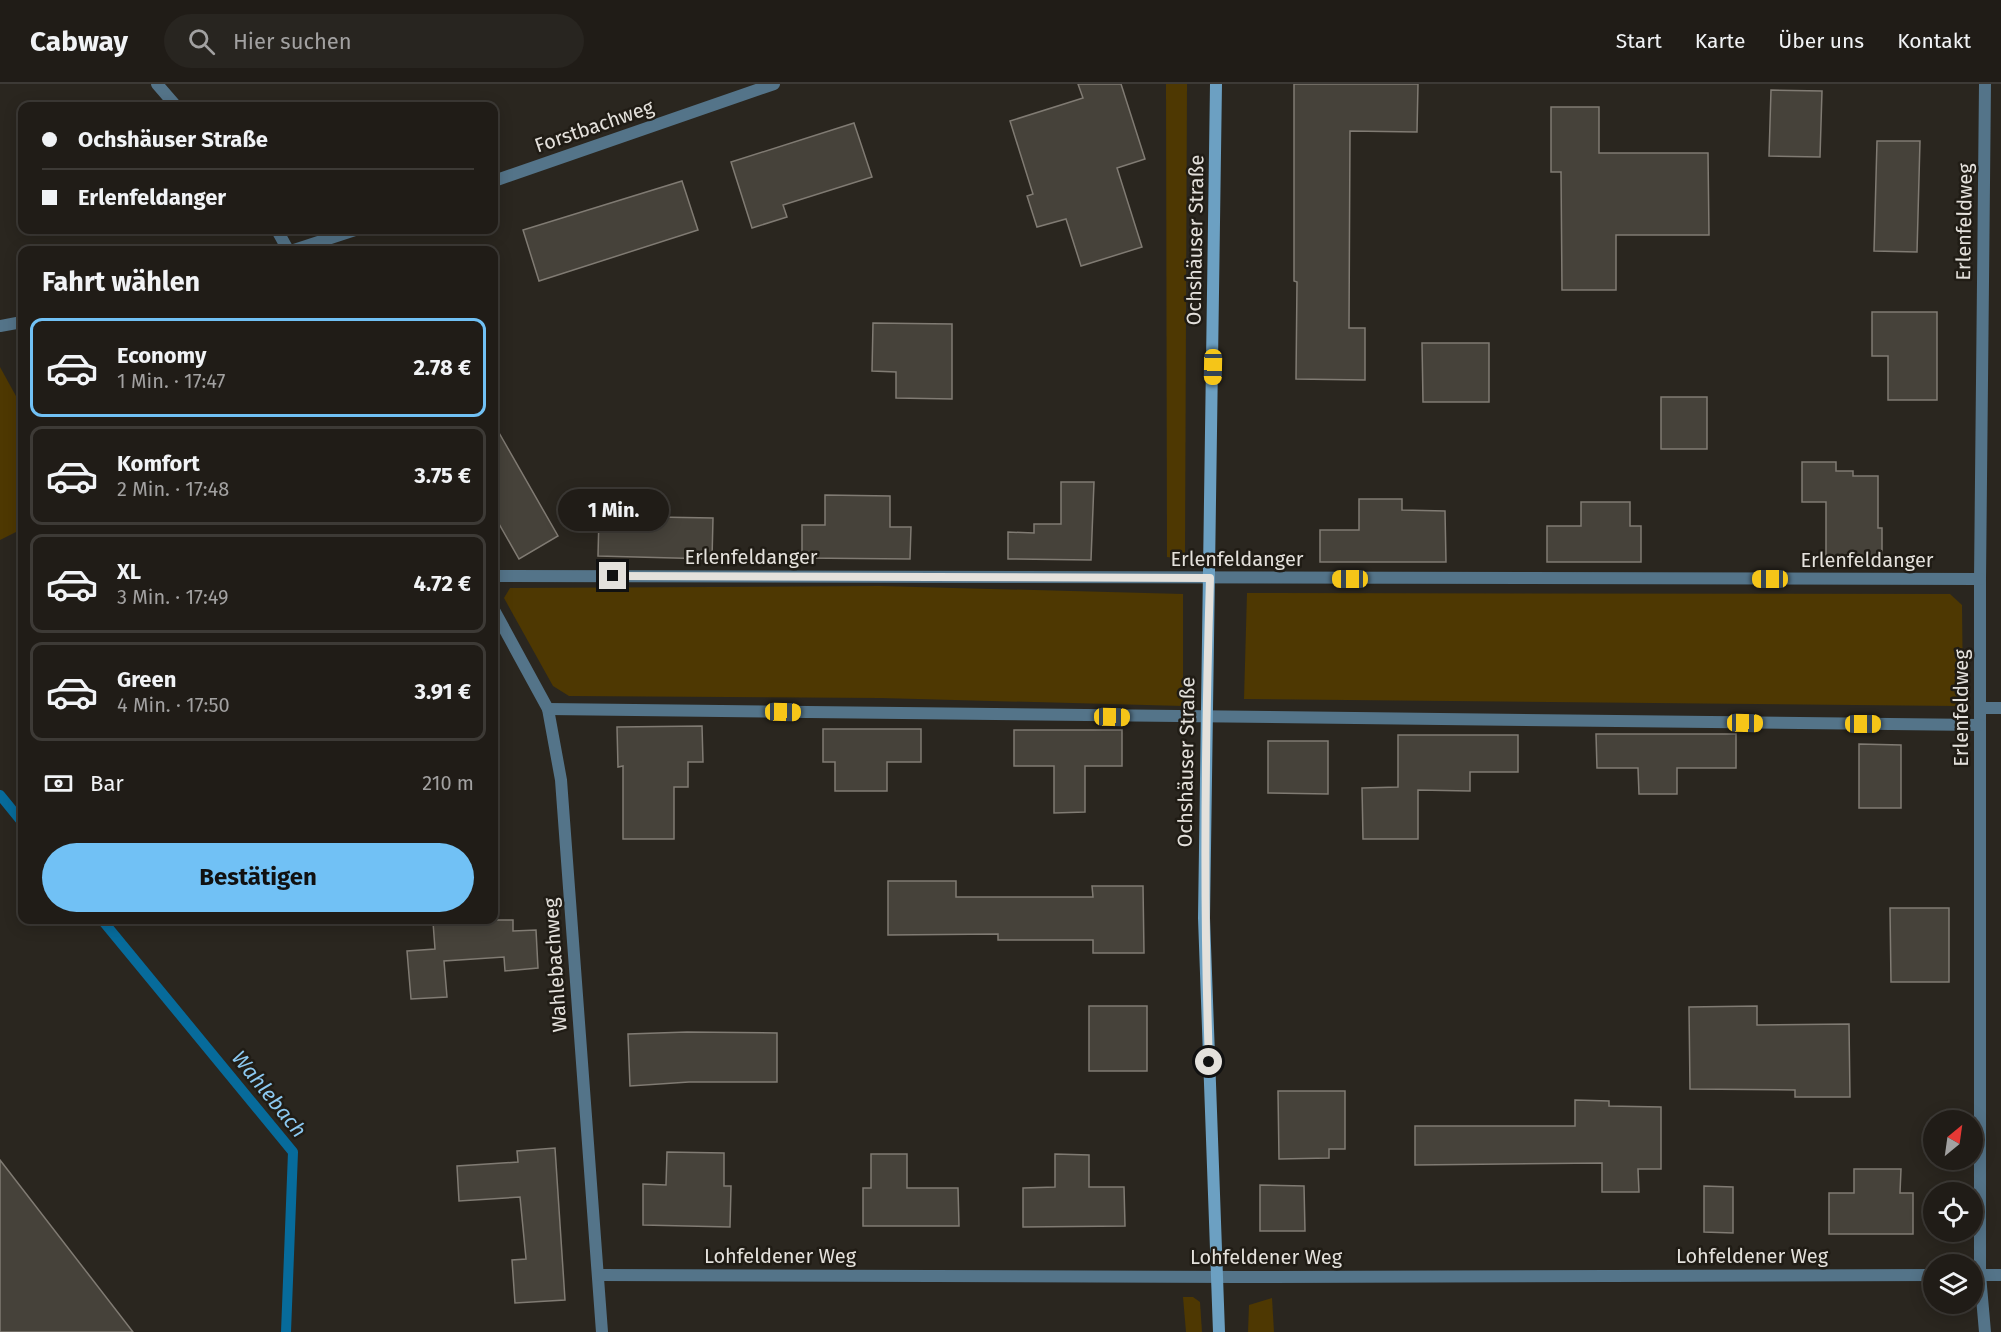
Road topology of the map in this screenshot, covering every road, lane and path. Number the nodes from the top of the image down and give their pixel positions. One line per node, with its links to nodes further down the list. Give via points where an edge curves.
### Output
1 (157, 84): 5 (street)
2 (774, 84): 6 (street, Forstbachweg)
3 (1216, 84): 12 (main road, Ochshäuser Straße)
4 (1985, 84): 13 (street, Erlenfeldweg)
5 (173, 102)
6 (498, 181)
7 (343, 234): 8 (street)
8 (306, 246)
9 (18, 323): 10 (street)
10 (0, 326)
11 (498, 576): 12 (street, Erlenfeldanger)
12 (1210, 578): 13 (street, Erlenfeldanger); 18 (main road, Ochshäuser Straße)
13 (1980, 579): 15 (street, Erlenfeldweg)
14 (498, 617): 17 (street, Wahlebachweg)
15 (1981, 708): 16 (street); 19 (street, Erlenfeldweg)
16 (2001, 708)
17 (548, 709): 18 (street); 21 (street, Wahlebachweg, via 561,780)
18 (1205, 718): 19 (street); 25 (main road, Ochshäuser Straße, via 1204,918)
19 (1980, 725): 20 (street, Erlenfeldweg)
20 (1976, 1254)
21 (599, 1275): 25 (street, Lohfeldener Weg); 27 (street, Wahlebachweg)
22 (1923, 1275): 25 (street, Lohfeldener Weg)
23 (1983, 1275): 24 (street)
24 (2001, 1275)
25 (1216, 1277): 28 (main road, Ochshäuser Straße)
26 (1982, 1314): 29 (street, Erlenfeldweg)
27 (602, 1332)
28 (1219, 1332)
29 (1985, 1332)

